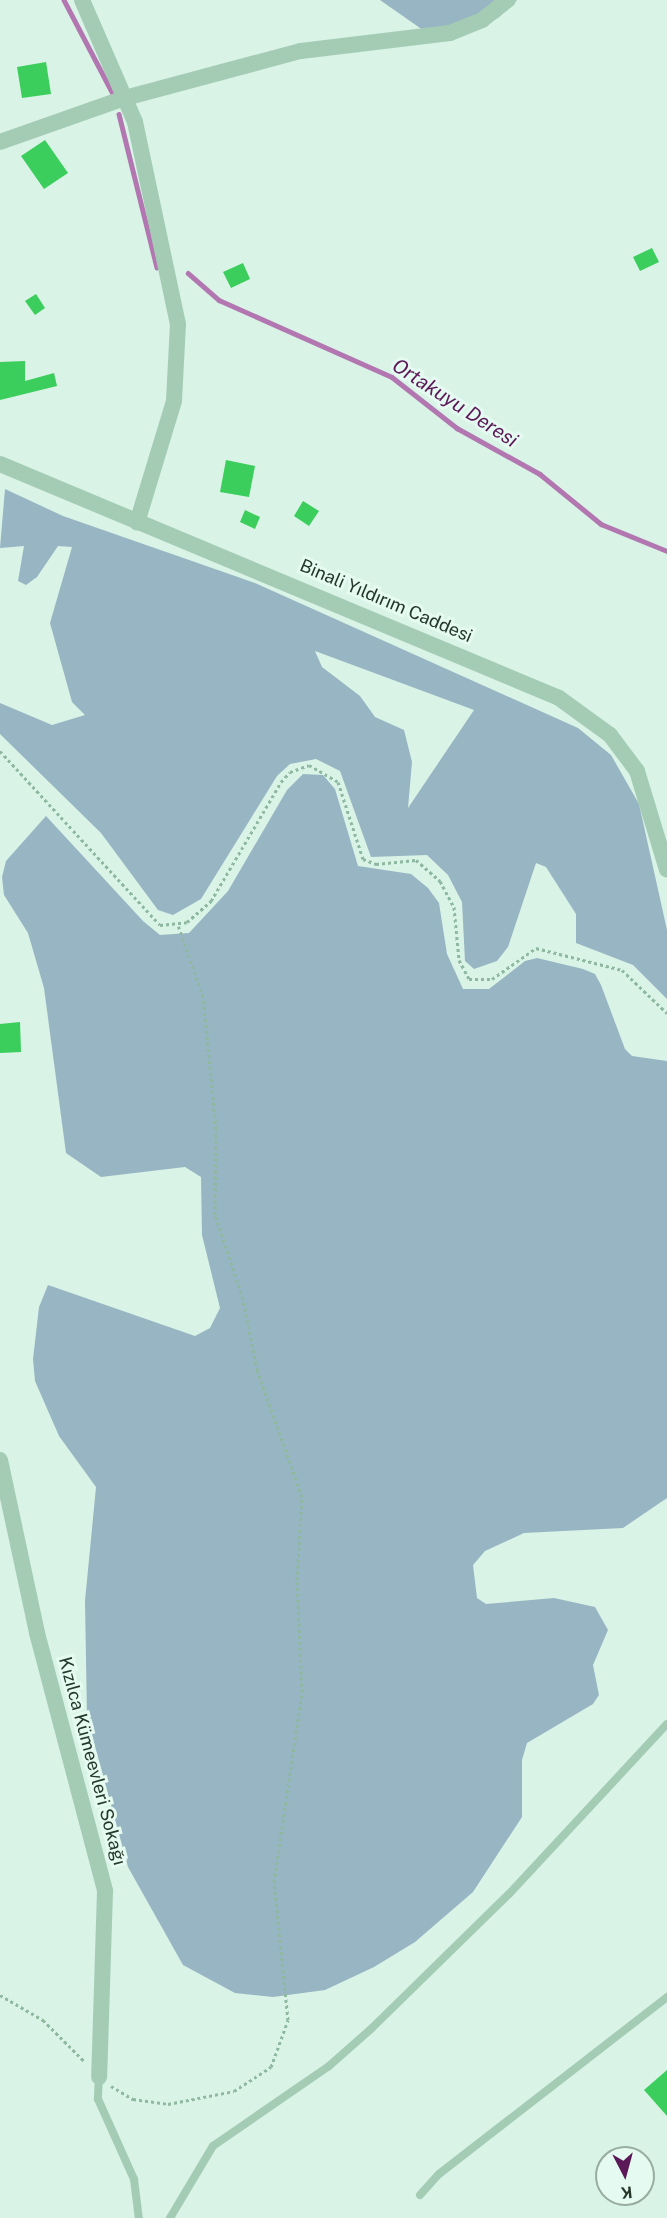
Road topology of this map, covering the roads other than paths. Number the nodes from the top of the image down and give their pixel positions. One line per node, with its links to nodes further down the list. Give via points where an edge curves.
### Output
1 (82, 0): 3 (street)
2 (508, 0): 3 (street, via 482,20 450,33 301,51)
3 (125, 98): 4 (street); 6 (street, via 148,170 178,324 174,402)
4 (0, 142)
5 (0, 464): 6 (street, Binali Yıldırım Caddesi)
6 (136, 523): 7 (street, Binali Yıldırım Caddesi, via 559,698 624,750 637,771)
7 (663, 836): 8 (street, Binali Yıldırım Caddesi)
8 (667, 870)
9 (0, 1460): 12 (street, Kızılca Kümeevleri Sokağı, via 37,1633 105,1891)
10 (667, 1724): 15 (lane, via 509,1894 371,2029 329,2066 213,2146)
11 (667, 1997): 13 (lane, via 438,2174)
12 (99, 2077): 14 (lane, via 98,2099 134,2179)
13 (420, 2195)
14 (139, 2218)
15 (170, 2218)

